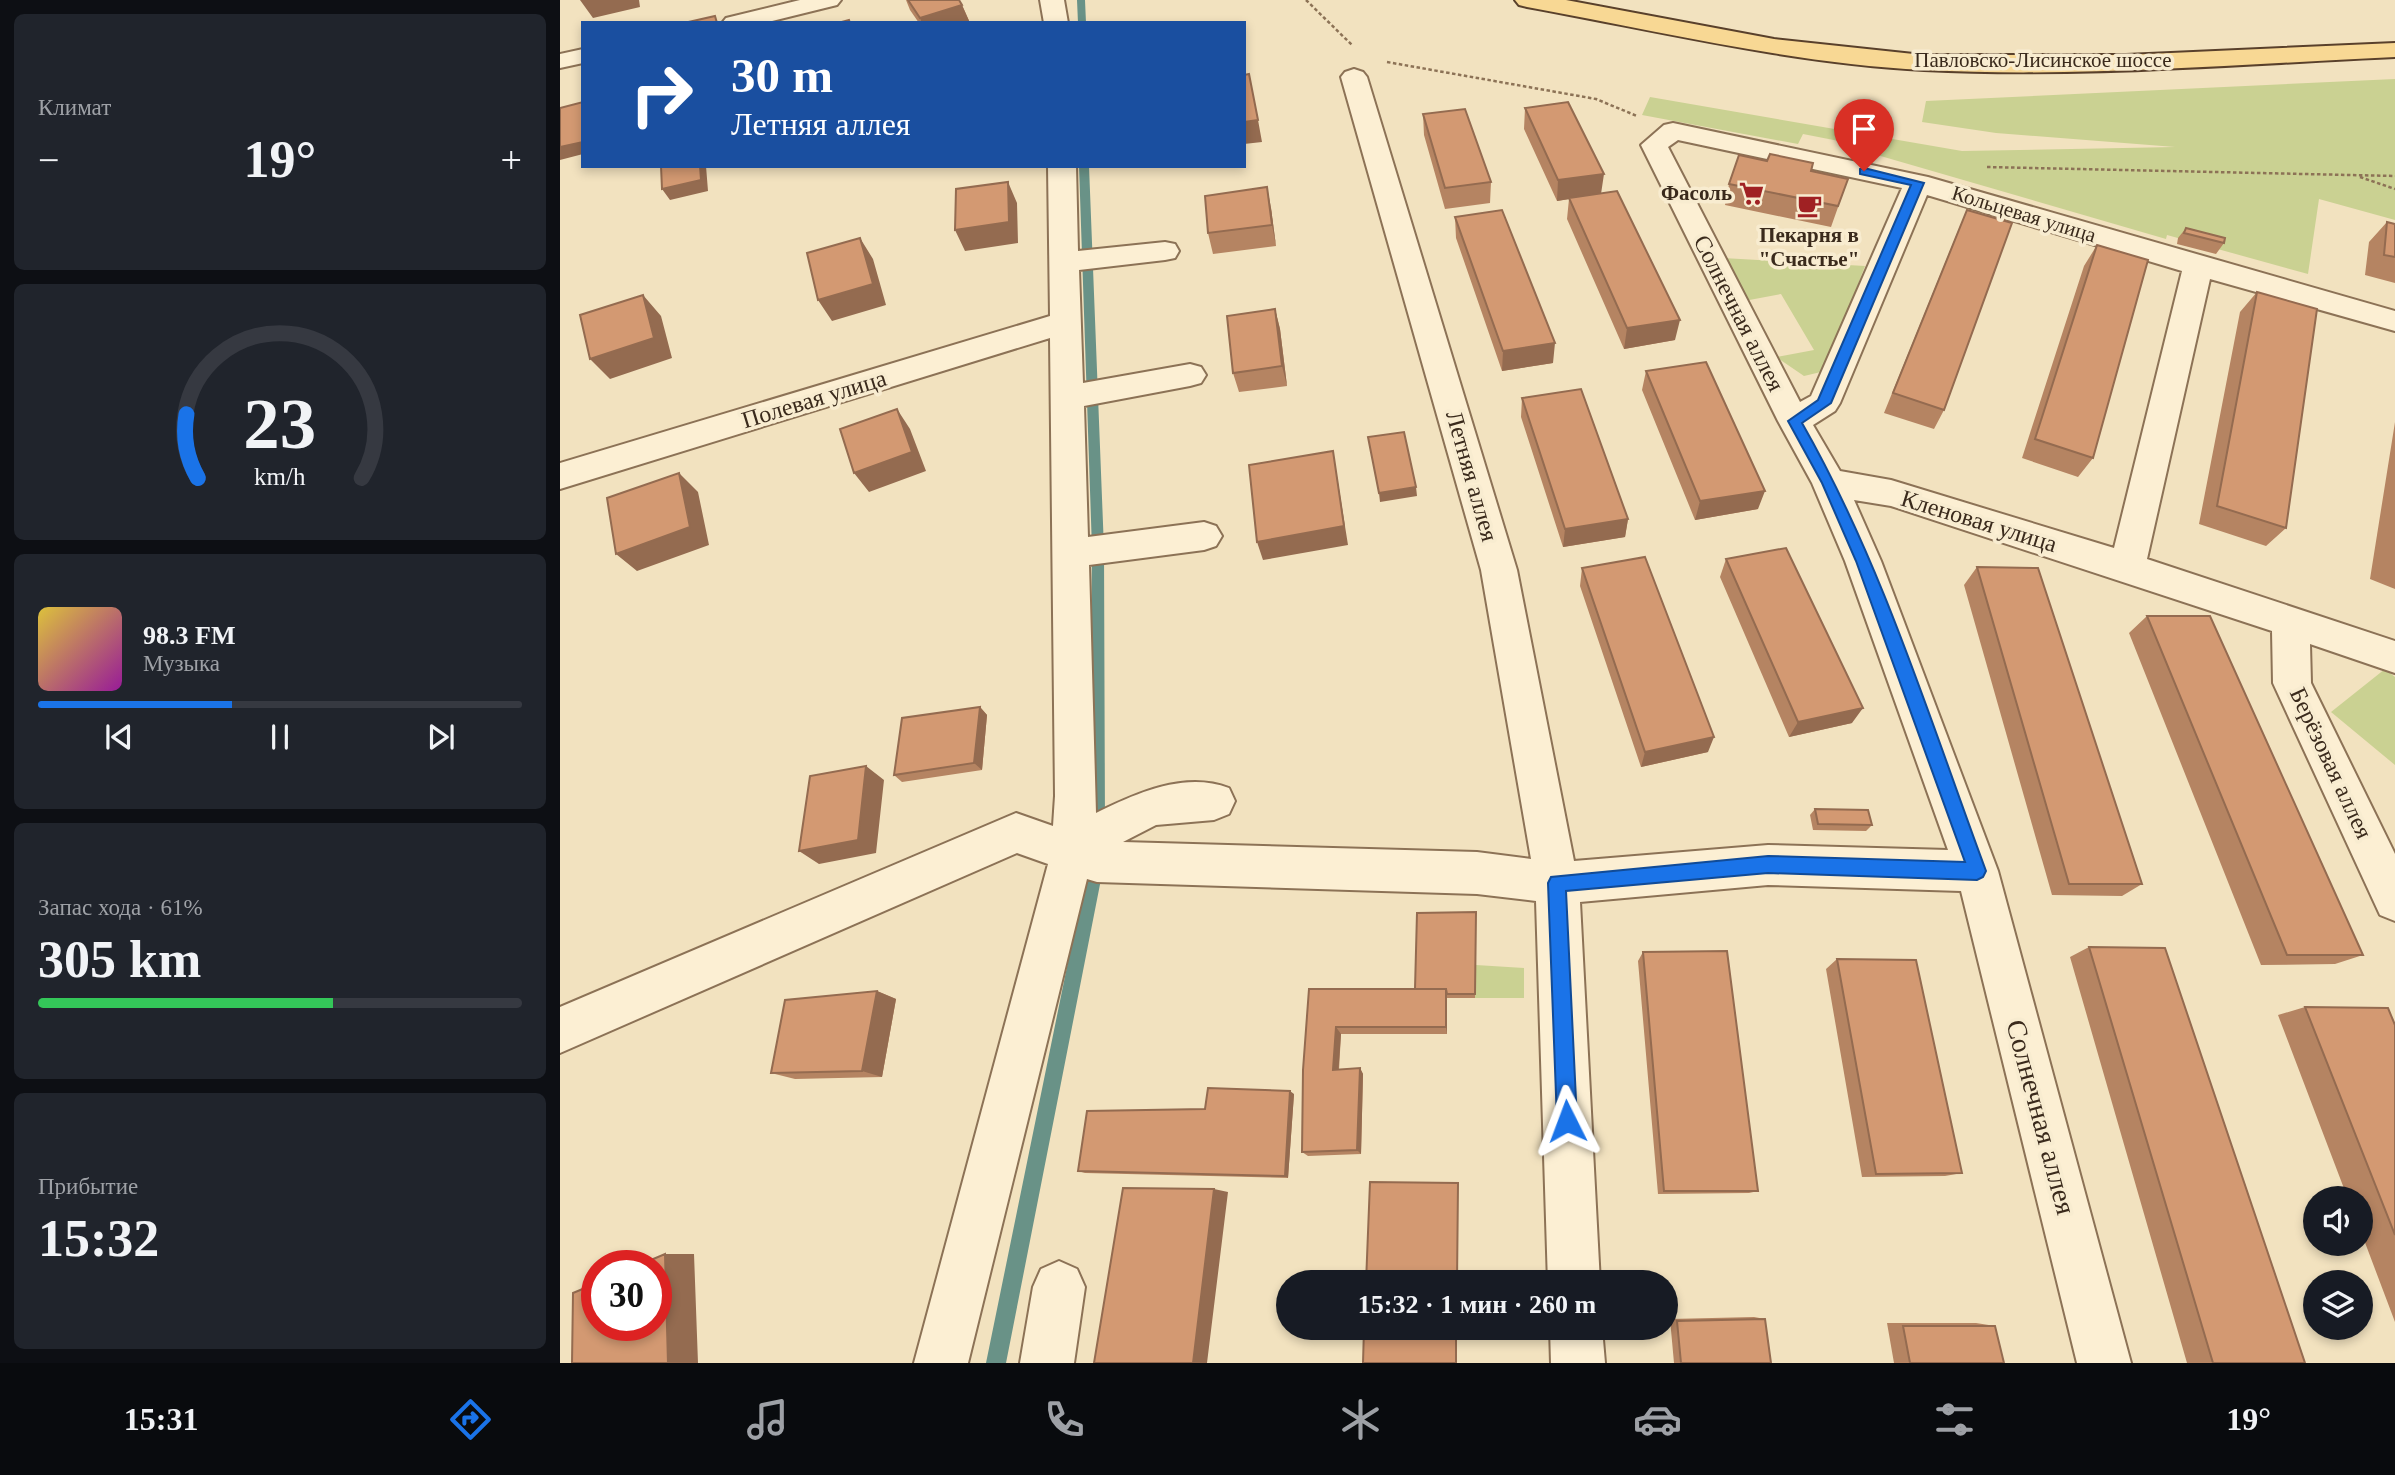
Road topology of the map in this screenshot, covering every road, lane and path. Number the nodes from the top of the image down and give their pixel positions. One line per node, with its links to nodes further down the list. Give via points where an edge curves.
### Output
1 (829, 0): 5 (street)
2 (1052, 0): 6 (street)
3 (1306, 0): 10 (path)
4 (1527, 0): 7 (main road, Павловско-Лисинское шоссе, via 1855,57 1973,65)
5 (742, 21)
6 (1056, 21)
7 (2395, 50)
8 (581, 56): 9 (street)
9 (560, 61)
10 (1362, 62): 11 (path, via 1596,99); 36 (street, Летняя аллея, via 1499,570)
11 (1663, 138): 16 (street, Кольцевая улица); 25 (street, Солнечная аллея)
12 (1986, 167): 14 (path)
13 (1062, 168): 19 (street)
14 (2356, 175): 15 (path); 17 (path)
15 (2395, 176)
16 (1918, 183): 20 (street, Кольцевая улица); 25 (street, via 1824,403)
17 (2395, 189)
18 (1165, 251): 19 (street)
19 (1065, 262): 22 (street)
20 (2198, 266): 21 (street, Кольцевая улица); 30 (street)
21 (2395, 321)
22 (1067, 323): 24 (street); 26 (street, Полевая улица)
23 (1190, 375): 24 (street)
24 (1068, 397): 29 (street)
25 (1794, 421): 27 (street, Солнечная аллея)
26 (560, 476)
27 (1829, 482): 30 (street, Кленовая улица, via 1891,493); 35 (street, Солнечная аллея, via 1863,561)
28 (1204, 536): 29 (street)
29 (1071, 552): 34 (street, via 1076,796)
30 (2127, 567): 31 (street, Кленовая улица)
31 (2290, 621): 32 (street, Кленовая улица); 37 (street, Берёзовая аллея, via 2292,682)
32 (2395, 657)
33 (1214, 800): 34 (street, via 1152,806)
34 (1072, 853): 36 (street, via 1097,862 1132,865 1477,873); 38 (street, via 1016,833); 42 (street)
35 (1977, 871): 36 (street, via 1768,865); 45 (street, Солнечная аллея)
36 (1557, 883): 39 (street, Летняя аллея)
37 (2395, 900)
38 (560, 1030)
39 (1573, 1270)
40 (1059, 1287): 43 (street)
41 (1577, 1340): 44 (street)
42 (941, 1363)
43 (1047, 1363)
44 (1578, 1363)
45 (2105, 1363)

